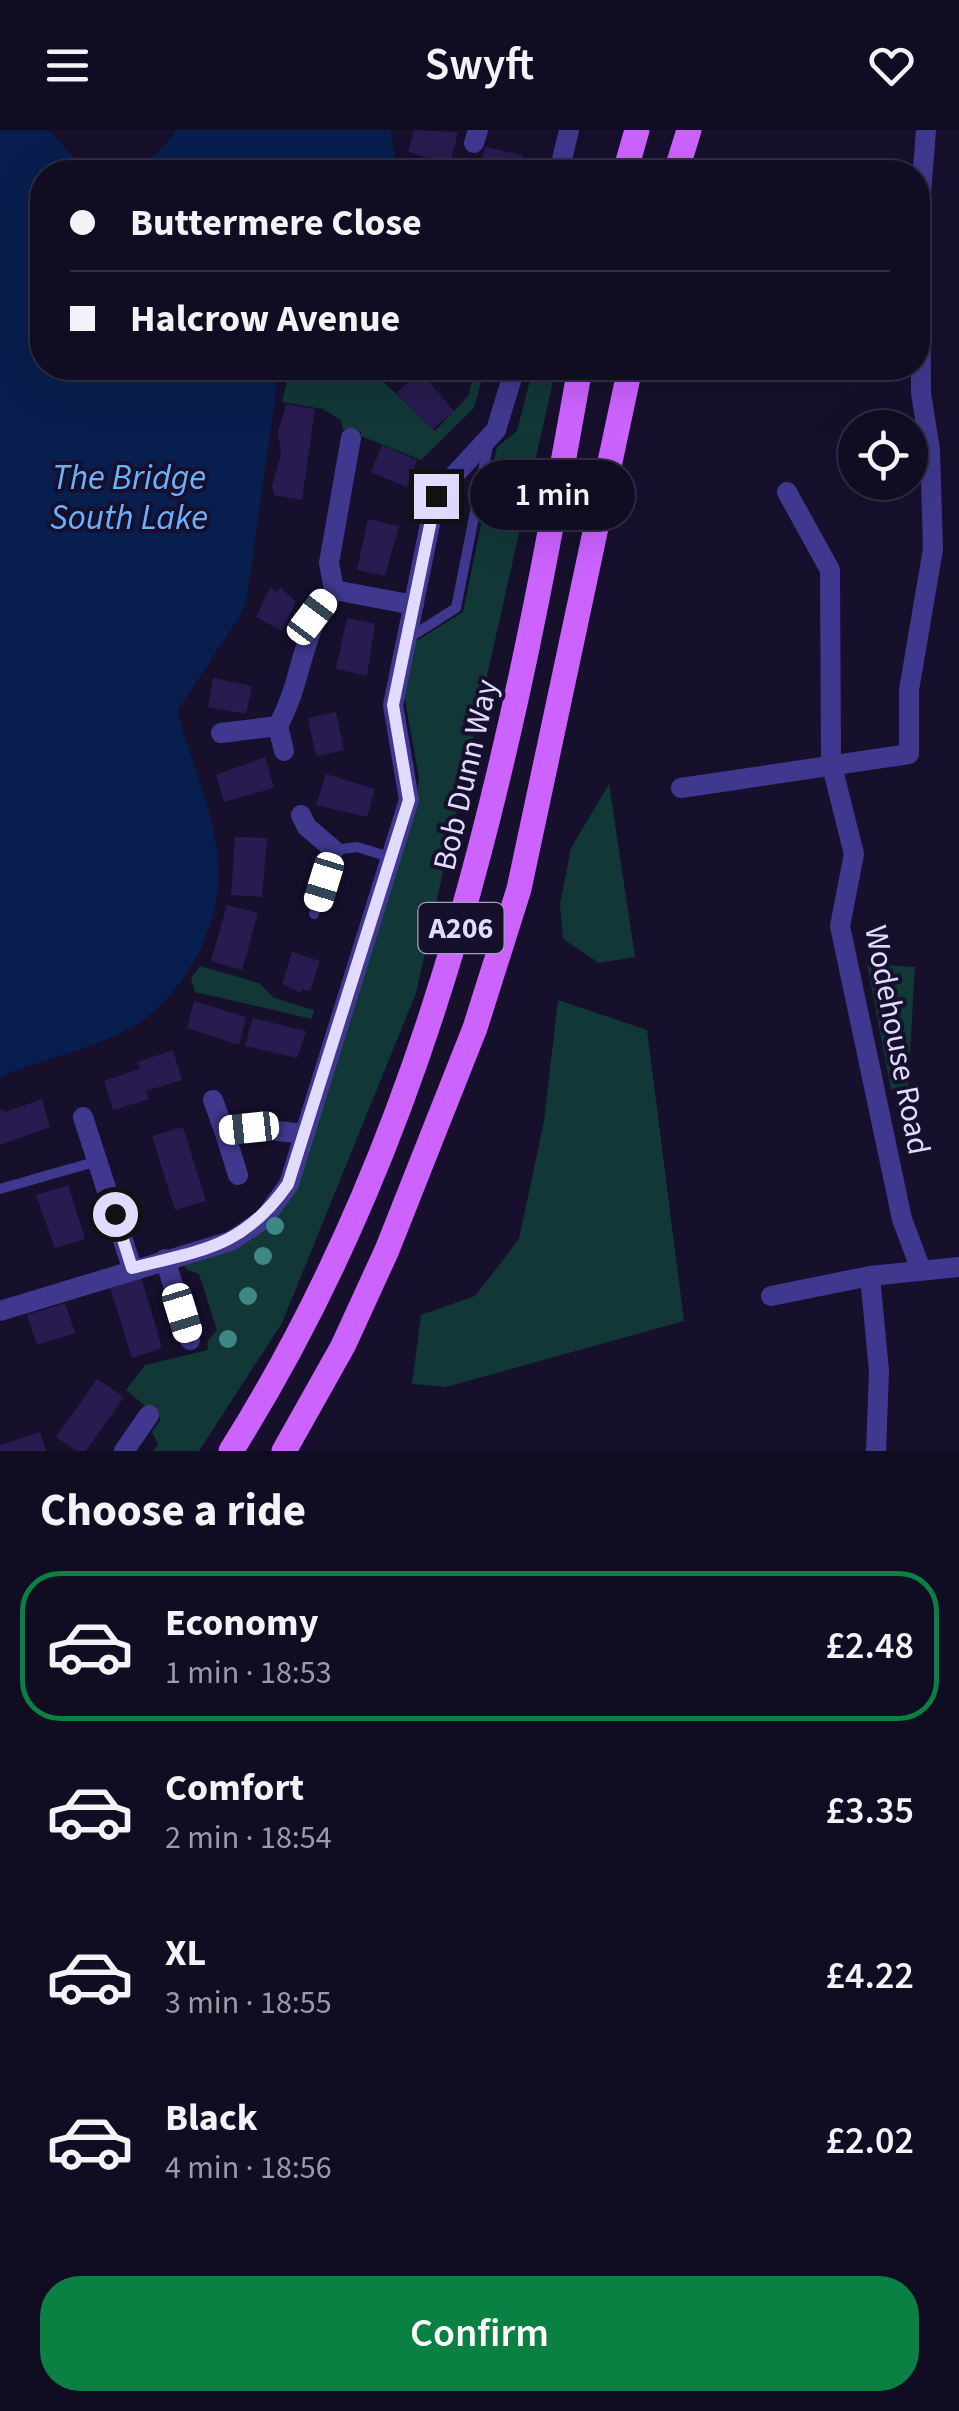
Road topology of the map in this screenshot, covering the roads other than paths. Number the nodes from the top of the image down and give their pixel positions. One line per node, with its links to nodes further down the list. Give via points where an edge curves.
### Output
1 (569, 130): 5 (street)
2 (637, 130): 6 (main road)
3 (690, 130): 7 (main road)
4 (926, 130): 8 (street)
5 (562, 160)
6 (628, 160)
7 (680, 160)
8 (924, 160)
9 (512, 380): 13 (street)
10 (578, 380): 45 (main road, Bob Dunn Way / A206, via 507,756 434,1019 308,1317)
11 (628, 380): 46 (main road, A206, via 550,756 475,1028 387,1250)
12 (921, 380): 22 (street, via 933,549 909,690 909,754)
13 (489, 437): 17 (street, via 436,496); 18 (lane, via 456,608)
14 (350, 438): 16 (street, via 329,564)
15 (787, 492): 22 (street, Wodehouse Road, via 830,570)
16 (334, 590): 17 (street); 19 (street, via 312,617)
17 (414, 604): 18 (street)
18 (406, 640): 26 (street, via 393,705 409,800)
19 (278, 726): 20 (street); 21 (street)
20 (221, 733)
21 (284, 750)
22 (831, 762): 23 (street); 38 (street, Wodehouse Road, via 854,854 842,942 902,1218)
23 (682, 788)
24 (300, 814): 25 (street)
25 (334, 850): 26 (lane); 27 (lane)
26 (392, 857): 31 (street)
27 (314, 914)
28 (213, 1100): 30 (street)
29 (83, 1117): 32 (street)
30 (224, 1130): 31 (street); 33 (street)
31 (305, 1134): 35 (street, via 288,1184 264,1218 231,1240)
32 (98, 1161): 34 (lane); 37 (street)
33 (238, 1175)
34 (0, 1189)
35 (165, 1260): 37 (street); 42 (street)
36 (959, 1267): 38 (street)
37 (132, 1268): 41 (street)
38 (921, 1270): 39 (street)
39 (870, 1276): 40 (street); 47 (street, via 879,1371)
40 (771, 1296)
41 (0, 1311)
42 (190, 1340)
43 (150, 1415): 44 (street)
44 (124, 1451)
45 (231, 1451)
46 (284, 1451)
47 (876, 1451)

